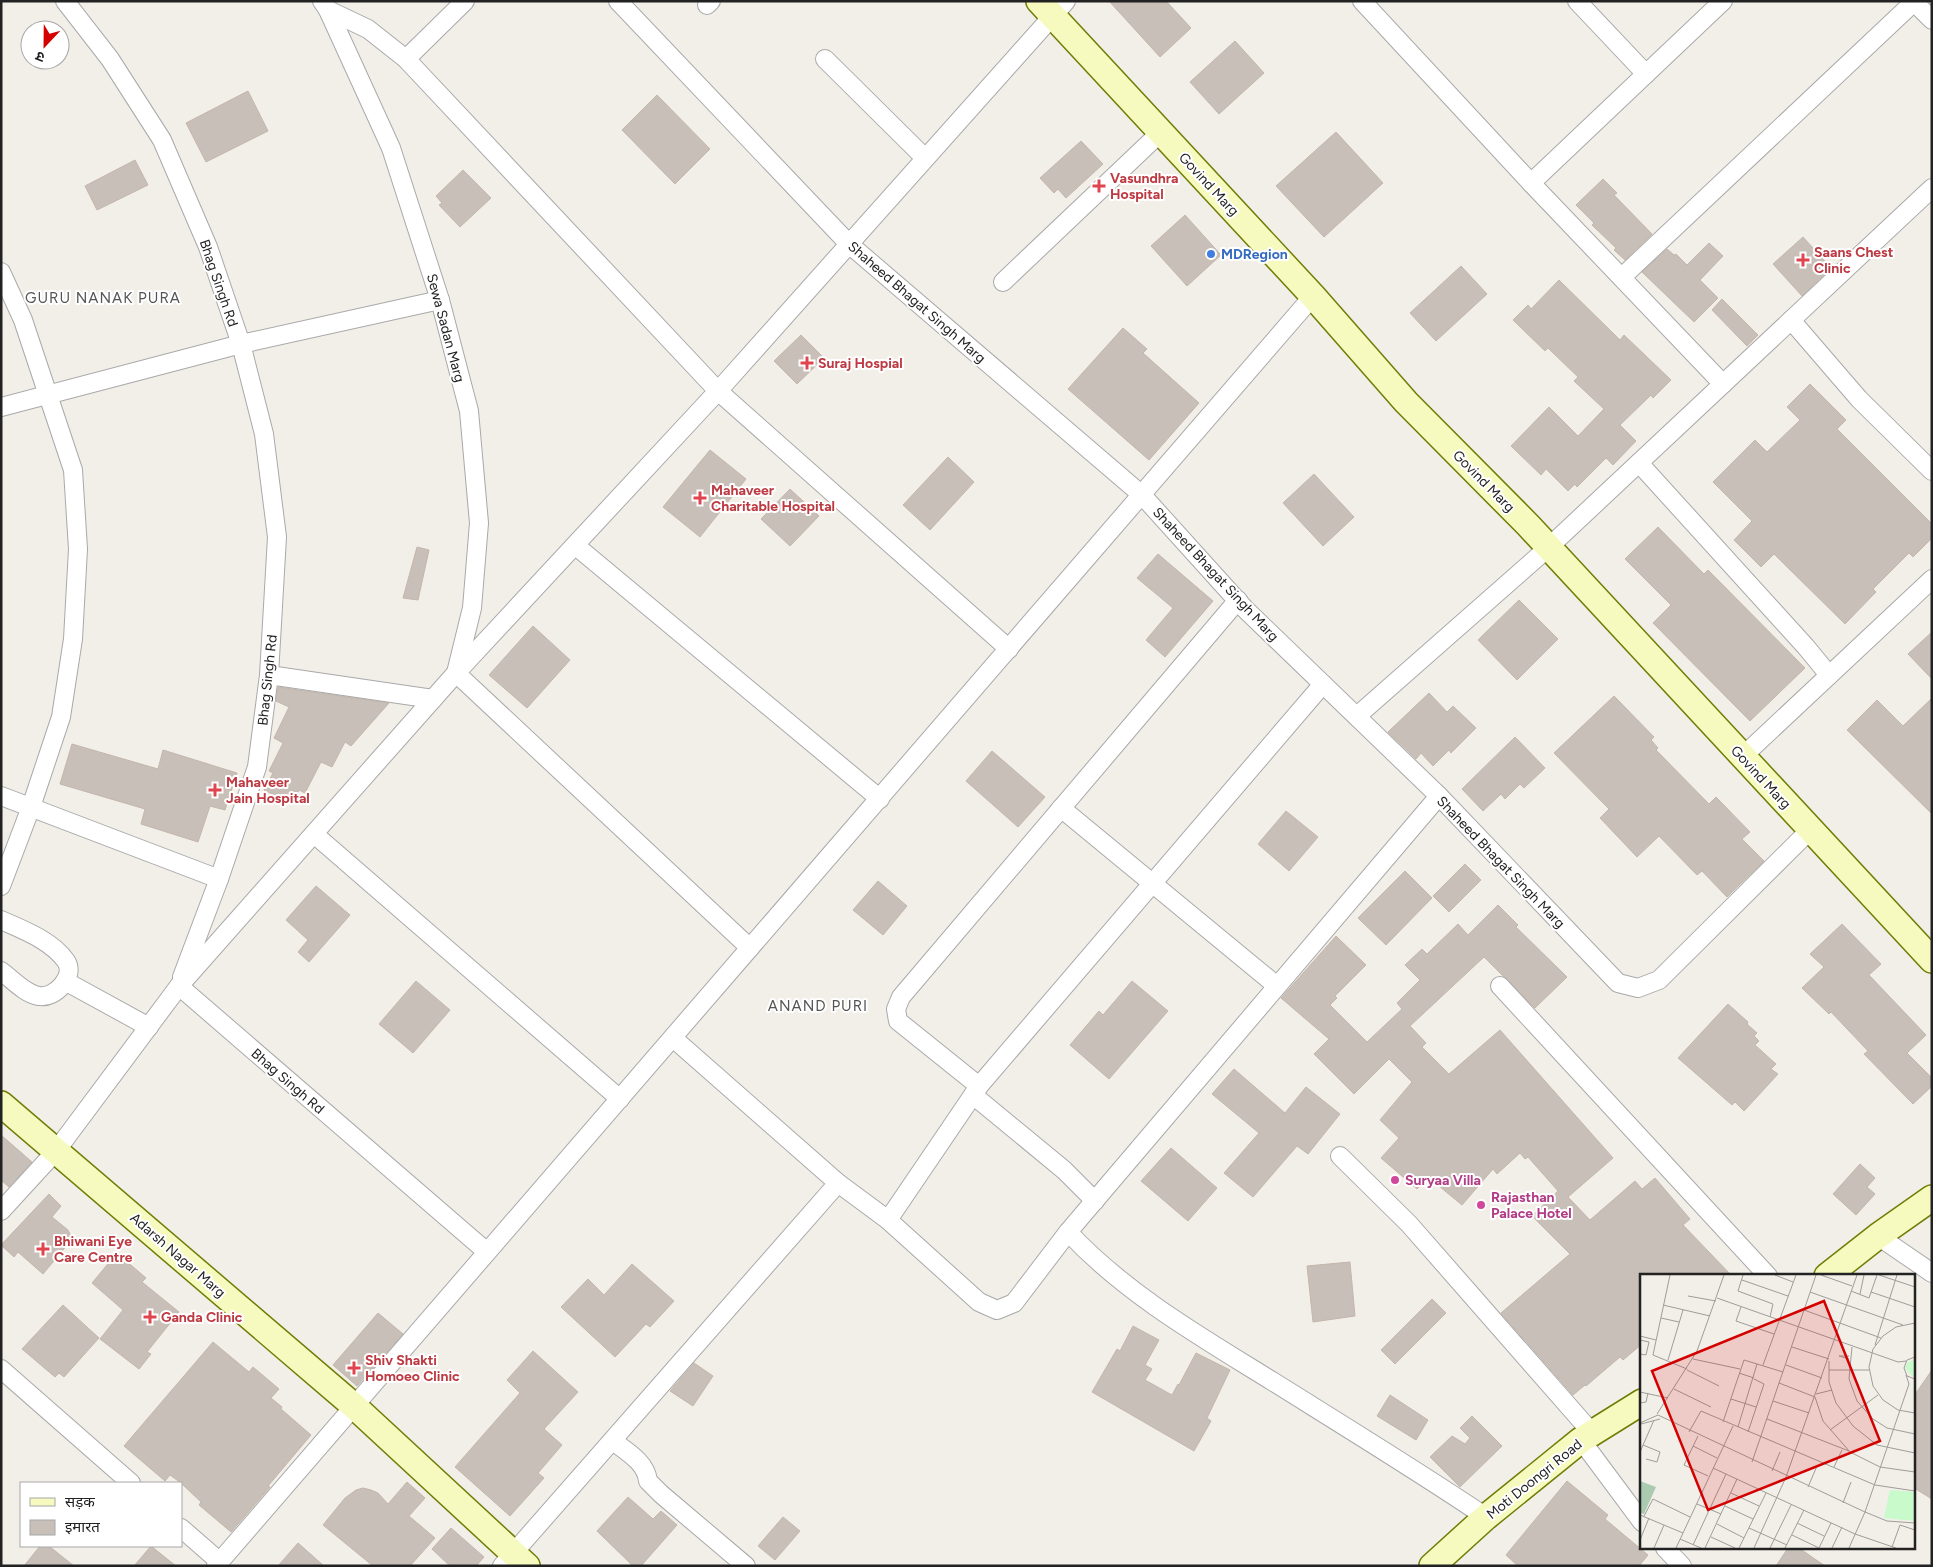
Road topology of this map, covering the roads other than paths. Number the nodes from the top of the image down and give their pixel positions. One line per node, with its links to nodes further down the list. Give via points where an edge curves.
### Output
1 (65, 1): 25 (street, Bhag Singh Rd, via 110,59 162,140 208,247)
2 (465, 1): 12 (street)
3 (618, 1): 18 (street, Shaheed Bhagat Singh Marg)
4 (1362, 1): 16 (street)
5 (1577, 1): 13 (street)
6 (1723, 1): 13 (street)
7 (1914, 2): 10 (street); 20 (street)
8 (325, 6): 12 (street, via 368,29); 23 (street, Sewa Sadan Marg, via 391,148)
9 (1052, 6): 14 (street, Govind Marg); 15 (street)
10 (1932, 20)
11 (825, 58): 15 (street)
12 (406, 59): 27 (street)
13 (1646, 74): 16 (street)
14 (1161, 132): 21 (street); 22 (street, Govind Marg)
15 (925, 158): 18 (street)
16 (1531, 183): 20 (street)
17 (1932, 188): 24 (street)
18 (849, 244): 27 (street); 32 (street, Shaheed Bhagat Singh Marg)
19 (1, 272): 28 (street, via 23,320)
20 (1622, 277): 26 (street)
21 (1003, 282)
22 (1313, 296): 32 (street); 34 (street, Govind Marg, via 1406,402)
23 (440, 300): 25 (street); 38 (street, Sewa Sadan Marg, via 469,411 480,523 472,608)
24 (1791, 320): 26 (street); 31 (street, via 1859,399)
25 (241, 344): 28 (street); 39 (street, Bhag Singh Rd, via 264,434 277,537)
26 (1723, 384): 30 (street)
27 (718, 391): 33 (street); 37 (street)
28 (49, 395): 29 (street); 48 (street, via 73,470 78,558 73,639 61,717)
29 (1, 408)
30 (1639, 463): 34 (street); 40 (street)
31 (1932, 471)
32 (1142, 495): 36 (street, Shaheed Bhagat Singh Marg); 37 (street)
33 (576, 546): 38 (street); 47 (street)
34 (1549, 547): 43 (street); 44 (street, Govind Marg)
35 (1932, 579): 40 (street)
36 (1238, 600): 41 (street, Shaheed Bhagat Singh Marg); 49 (street)
37 (1009, 649): 47 (street)
38 (456, 673): 42 (street); 56 (street)
39 (270, 675): 42 (street); 52 (street, Bhag Singh Rd, via 257,767)
40 (1829, 675): 44 (street)
41 (1323, 684): 43 (street, Shaheed Bhagat Singh Marg); 53 (street)
42 (433, 699): 51 (street)
43 (1356, 716): 46 (street, Shaheed Bhagat Singh Marg)
44 (1742, 757): 50 (street, Govind Marg)
45 (1, 796): 48 (street)
46 (1439, 796): 50 (street, Shaheed Bhagat Singh Marg, via 1618,984 1638,988 1659,980); 61 (street)
47 (880, 799): 56 (street)
48 (31, 807): 52 (street); 54 (street)
49 (1061, 808): 53 (street); 65 (street, via 900,997 896,1009 898,1021)
50 (1810, 830): 57 (street, Govind Marg)
51 (314, 834): 60 (street); 66 (street)
52 (220, 879): 60 (street, Bhag Singh Rd)
53 (1153, 883): 61 (street); 65 (street)
54 (1, 886)
55 (1, 920): 59 (street, via 39,938 57,951 67,962 69,970)
56 (750, 948): 64 (street)
57 (1932, 960)
58 (1, 971): 59 (street, via 39,996 49,996)
59 (65, 981): 63 (street)
60 (179, 986): 63 (street); 78 (street, Bhag Singh Rd)
61 (1278, 986): 72 (street)
62 (1500, 986): 80 (street)
63 (149, 1026): 68 (street)
64 (673, 1038): 66 (street); 70 (street)
65 (976, 1091): 72 (street); 75 (street)
66 (620, 1099): 78 (street)
67 (1, 1104): 68 (street, Adarsh Nagar Marg)
68 (56, 1151): 74 (street); 84 (street, Adarsh Nagar Marg)
69 (1340, 1156): 85 (street, via 1409,1224)
70 (838, 1183): 75 (street); 86 (street)
71 (1932, 1189): 73 (street)
72 (1095, 1201): 76 (street)
73 (1923, 1204): 77 (street)
74 (1, 1211)
75 (888, 1220): 76 (street, via 979,1302 997,1310 1014,1303)
76 (1068, 1232): 88 (street, via 1132,1289 1188,1329 1403,1462)
77 (1878, 1236): 79 (street); 81 (street)
78 (487, 1252): 84 (street)
79 (1932, 1273)
80 (1766, 1274)
81 (1830, 1274)
82 (1, 1369): 87 (street)
83 (1640, 1403): 85 (street, Moti Doongri Road)
84 (354, 1406): 92 (street, Adarsh Nagar Marg); 93 (street)
85 (1587, 1437): 88 (street, Moti Doongri Road); 89 (street)
86 (613, 1440): 92 (street); 94 (street, via 643,1466 648,1482)
87 (129, 1482)
88 (1486, 1518): 95 (street, Moti Doongri Road)
89 (1640, 1519)
90 (182, 1529): 93 (street)
91 (1667, 1550): 96 (street)
92 (515, 1562)
93 (218, 1564)
94 (746, 1566)
95 (1432, 1566)
96 (1682, 1566)

